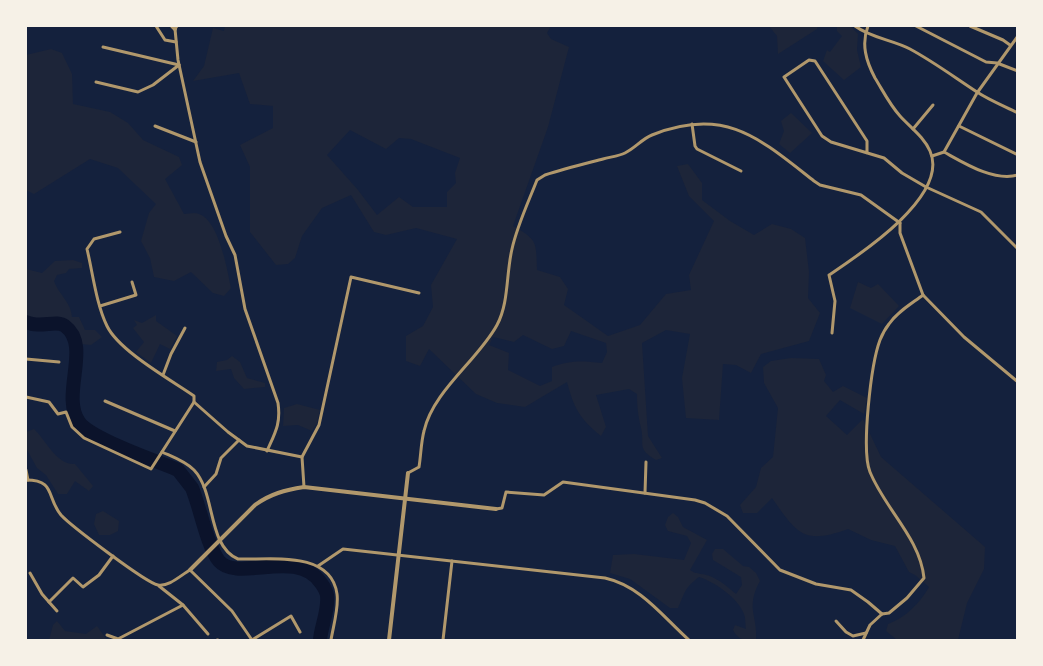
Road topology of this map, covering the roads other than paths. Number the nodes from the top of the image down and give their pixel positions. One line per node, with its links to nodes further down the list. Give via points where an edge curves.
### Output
1 (156, 26): 9 (street, via 165,40)
2 (855, 26): 7 (street)
3 (868, 26): 7 (street)
4 (916, 26): 12 (street, via 986,62)
5 (970, 26): 10 (street)
6 (174, 27): 9 (street)
7 (866, 32): 16 (street, via 913,50); 22 (street, via 864,49 872,72 892,106)
8 (1017, 36): 10 (street)
9 (176, 42): 13 (street)
10 (1010, 45): 12 (street)
11 (103, 47): 13 (street)
12 (997, 63): 14 (street); 16 (street)
13 (179, 64): 15 (street, via 138,92); 23 (street)
14 (1017, 71)
15 (96, 82)
16 (977, 93): 18 (street); 21 (street)
17 (933, 105): 22 (street)
18 (1017, 114)
19 (692, 124): 28 (street, via 697,149); 32 (street, via 715,123 750,135 820,185 861,195); 55 (street, via 650,136 624,153 545,174 537,180 511,250 498,324 433,411 424,429 419,467)
20 (155, 126): 23 (street)
21 (959, 126): 24 (street); 26 (street)
22 (913, 129): 27 (street)
23 (196, 142): 50 (street, via 235,255 245,309 278,403 278,428)
24 (944, 152): 27 (street); 29 (street, via 993,175)
25 (867, 153): 25 (street, via 822,136 784,77 809,60 815,61 867,141); 31 (street, via 884,158)
26 (1017, 155)
27 (932, 156): 31 (street)
28 (741, 171)
29 (1016, 176): 30 (street)
30 (1017, 180)
31 (926, 187): 32 (street); 34 (street, via 981,212)
32 (900, 223): 37 (street, via 900,233); 40 (street, via 829,275 835,301)
33 (120, 232): 38 (street, via 94,239 87,249)
34 (1017, 249)
35 (132, 282): 38 (street, via 136,295)
36 (419, 293): 52 (street, via 351,277 319,425)
37 (923, 295): 44 (street); 73 (street, via 895,316 880,340 875,360 866,446 869,470 922,562 924,578 890,614)
38 (100, 306): 43 (street, via 116,339)
39 (185, 328): 43 (street)
40 (832, 333)
41 (26, 359): 42 (street)
42 (59, 362)
43 (163, 375): 47 (street, via 194,396)
44 (1017, 382)
45 (26, 398): 51 (street, via 49,402 58,414 66,412 72,427 84,438 151,469)
46 (105, 401): 48 (street)
47 (194, 402): 48 (street); 49 (street)
48 (175, 431): 51 (street)
49 (239, 440): 50 (street); 57 (street, via 221,458 216,474)
50 (267, 451): 52 (street)
51 (161, 453): 57 (street, via 183,461)
52 (302, 457): 58 (street)
53 (646, 462): 59 (street)
54 (26, 470): 56 (street)
55 (408, 473): 60 (street)
56 (27, 480): 64 (street, via 46,485 60,514)
57 (204, 488): 62 (street)
58 (304, 488): 60 (street); 62 (street, via 264,499)
59 (645, 493): 61 (street, via 563,482 544,495 506,492 502,507); 73 (street, via 705,503 728,516 780,570 816,584 851,590)
60 (405, 498): 61 (street); 63 (street)
61 (496, 509)
62 (219, 540): 66 (street, via 230,556 238,559 307,561); 67 (street)
63 (400, 555): 65 (street); 66 (street, via 343,549); 81 (street)
64 (113, 556): 69 (street); 70 (street, via 99,575 83,587 73,578)
65 (452, 561): 82 (street); 83 (street, via 616,580 647,598)
66 (318, 566): 80 (street, via 333,582 338,596)
67 (190, 570): 69 (street, via 169,584); 79 (street, via 232,611)
68 (30, 573): 70 (street)
69 (158, 585): 71 (street)
70 (49, 602): 72 (street)
71 (183, 605): 77 (street); 78 (street, via 117,639)
72 (57, 611)
73 (882, 614): 76 (street)
74 (836, 621): 76 (street, via 853,636)
75 (300, 632): 79 (street, via 291,616)
76 (867, 632): 84 (street)
77 (208, 634)
78 (107, 635)
79 (252, 640)
80 (331, 640)
81 (389, 640)
82 (443, 640)
83 (689, 640)
84 (863, 640)

